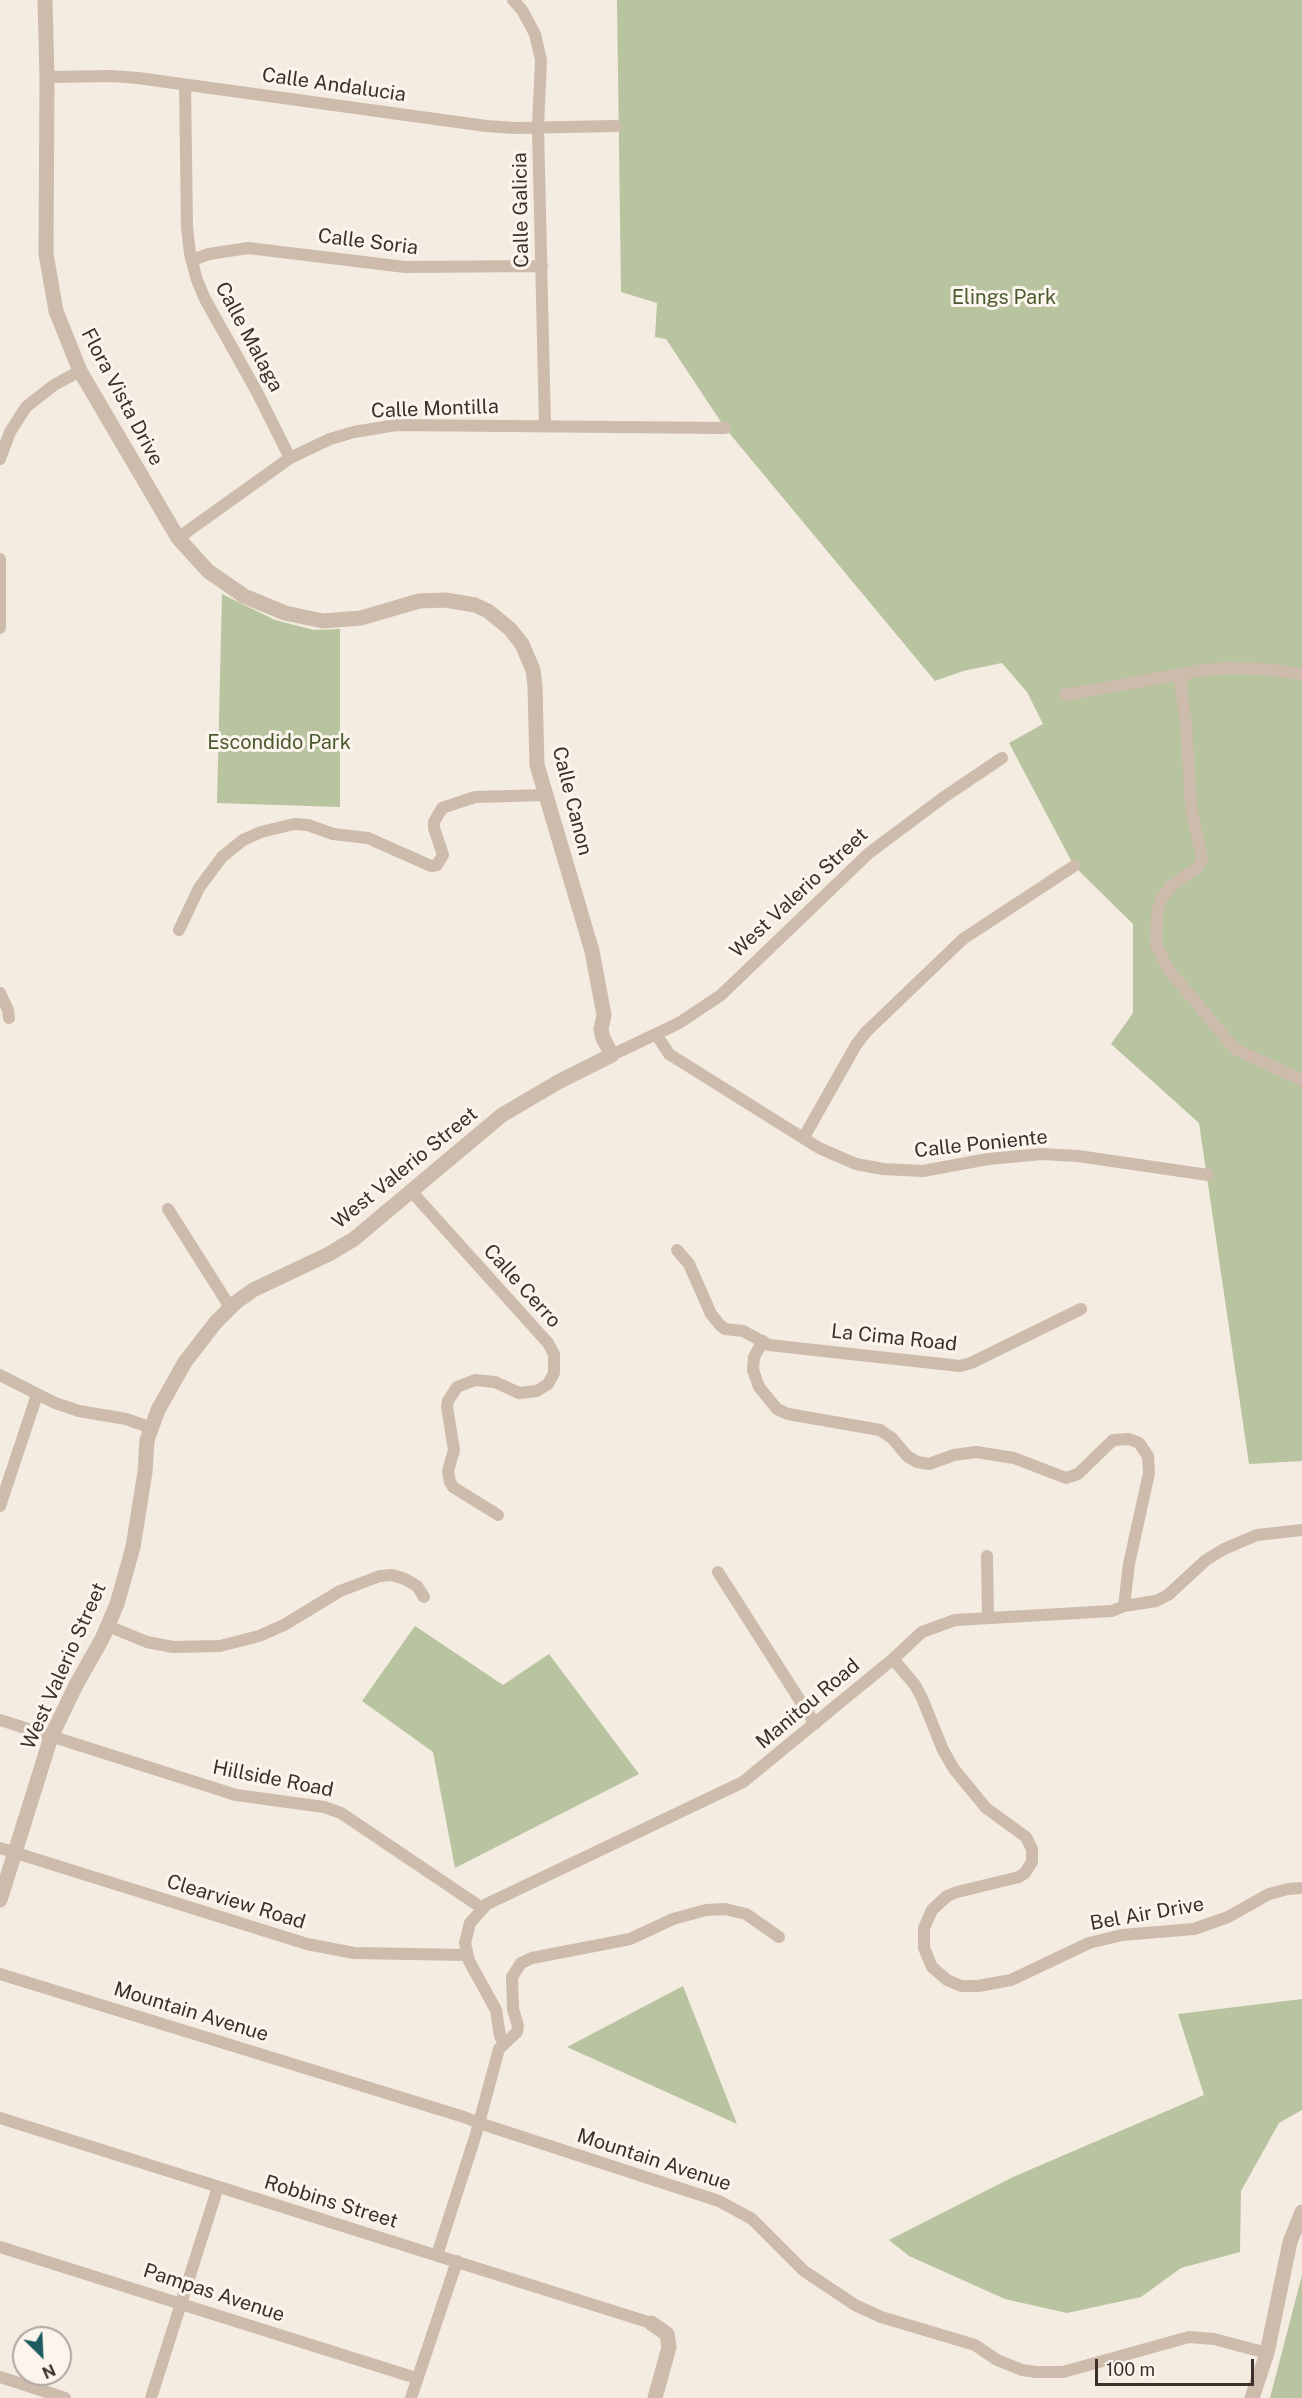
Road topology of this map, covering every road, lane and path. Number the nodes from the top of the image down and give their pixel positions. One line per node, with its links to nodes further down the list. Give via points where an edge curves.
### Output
1 (45, 0): 3 (street, Flora Vista Drive)
2 (513, 0): 6 (street, Calle Galicia, via 529,21 539,47)
3 (47, 77): 4 (street, Calle Andalucia, via 112,76); 9 (street, Flora Vista Drive, via 47,264 56,311)
4 (185, 85): 6 (street, Calle Andalucia, via 486,126); 7 (street, Calle Malaga, via 187,227)
5 (616, 126): 6 (street, Calle Andalucia)
6 (538, 127): 8 (street, Calle Galicia)
7 (192, 260): 8 (street, Calle Soria, via 248,248 405,267); 12 (street, Calle Malaga, via 205,299)
8 (542, 266): 10 (street, Calle Galicia)
9 (80, 371): 13 (street, via 26,407 10,432); 14 (street, Flora Vista Drive)
10 (545, 426): 11 (street, Calle Montilla); 12 (street, Calle Montilla, via 379,427 330,439)
11 (725, 428)
12 (290, 458): 14 (street, Calle Montilla)
13 (0, 459)
14 (178, 538): 16 (street, Flora Vista Drive, via 208,571)
15 (0, 559): 17 (street)
16 (244, 596): 22 (street, Calle Canon, via 285,614 323,621 361,618 435,599 475,605 500,619 522,644 533,670 535,755)
17 (0, 628)
18 (1188, 673): 19 (street, via 1228,668); 20 (street); 29 (street, via 1180,682 1191,807 1202,860 1161,899 1156,945 1168,969 1235,1049)
19 (1302, 674)
20 (1065, 695)
21 (1002, 758): 27 (street, West Valerio Street, via 869,853 721,995)
22 (545, 795): 24 (street, via 475,797 442,808 434,822 443,855 437,865 431,866 368,838 333,834 308,825 294,824 261,832 222,857 199,888); 28 (street, Calle Canon, via 592,951 604,1015 601,1029)
23 (1074, 866): 30 (street, via 963,939 866,1032)
24 (179, 930)
25 (0, 993): 26 (street)
26 (9, 1018)
27 (657, 1034): 28 (street, West Valerio Street); 30 (street, Calle Poniente, via 669,1054)
28 (611, 1052): 32 (street, West Valerio Street, via 501,1115)
29 (1302, 1080)
30 (804, 1137): 31 (street, Calle Poniente, via 837,1157 893,1170 923,1171 1042,1154)
31 (1208, 1174)
32 (411, 1191): 35 (street, West Valerio Street, via 354,1239 253,1290); 42 (street, Calle Cerro, via 554,1354 554,1373 548,1384 537,1391 519,1393 495,1382 475,1380 457,1387 448,1401 454,1450 448,1471 450,1482)
33 (168, 1209): 35 (street)
34 (677, 1250): 37 (street, La Cima Road, via 689,1264 711,1314 720,1325)
35 (230, 1307): 40 (street, West Valerio Street, via 170,1385)
36 (1081, 1309): 37 (street, La Cima Road, via 960,1366 769,1345)
37 (763, 1341): 47 (street, via 754,1357 753,1370 759,1387 777,1409 880,1430 907,1456 922,1464 976,1452 1014,1458 1066,1478 1078,1474 1113,1440 1139,1443 1148,1456 1149,1473)
38 (0, 1375): 39 (street)
39 (37, 1395): 40 (street); 41 (street)
40 (152, 1428): 49 (street, West Valerio Street, via 127,1577)
41 (0, 1506)
42 (498, 1515)
43 (1302, 1530): 47 (street, Manitou Road, via 1257,1535 1238,1542 1206,1560 1168,1595 1143,1605)
44 (987, 1556): 48 (street)
45 (718, 1572): 52 (street)
46 (424, 1597): 49 (street, via 417,1586 405,1579 380,1576 339,1591 259,1636 220,1646 164,1645 127,1636)
47 (1124, 1606): 48 (street, Manitou Road, via 1112,1611)
48 (988, 1617): 50 (street, Manitou Road, via 938,1624 914,1638)
49 (108, 1626): 53 (street, West Valerio Street)
50 (893, 1659): 52 (street, Manitou Road); 55 (street, Bel Air Drive, via 918,1691 954,1769 986,1808 1026,1837 1032,1849 1032,1862 1019,1877 957,1892 932,1910 924,1928 924,1948 932,1967 947,1980 961,1986 1008,1981 1089,1943 1122,1935 1194,1929 1228,1917 1269,1894)
51 (0, 1720): 53 (street, Hillside Road)
52 (815, 1724): 57 (street, Manitou Road, via 743,1782)
53 (51, 1737): 54 (street, West Valerio Street); 57 (street, Hillside Road, via 236,1796 324,1807 341,1813)
54 (7, 1851): 56 (street, West Valerio Street); 59 (street, Clearview Road, via 307,1944 354,1953)
55 (1302, 1888)
56 (0, 1900)
57 (482, 1908): 59 (street, via 467,1929)
58 (779, 1937): 61 (street, via 746,1914 712,1909 673,1919 630,1939 526,1960 512,1977 517,2032)
59 (467, 1955): 61 (street, via 495,2010)
60 (0, 1974): 63 (street, Mountain Avenue)
61 (504, 2044): 63 (street)
62 (0, 2118): 64 (street, Robbins Street)
63 (479, 2123): 67 (street); 71 (street, Mountain Avenue, via 728,2205 752,2219 804,2271 855,2305 881,2317 975,2345 997,2360 1023,2370 1064,2372 1188,2337 1214,2339)
64 (218, 2187): 67 (street, Robbins Street); 69 (street)
65 (1302, 2212): 71 (street, via 1290,2242)
66 (0, 2247): 69 (street, Pampas Avenue)
67 (438, 2255): 68 (street, Robbins Street)
68 (457, 2261): 70 (street, Robbins Street); 73 (street)
69 (181, 2303): 73 (street, Pampas Avenue); 75 (street)
70 (651, 2323): 77 (street, via 667,2334 669,2347)
71 (1267, 2353): 78 (street)
72 (0, 2377): 74 (street)
73 (416, 2378): 76 (street)
74 (65, 2398)
75 (151, 2398)
76 (411, 2398)
77 (655, 2398)
78 (1252, 2398)

